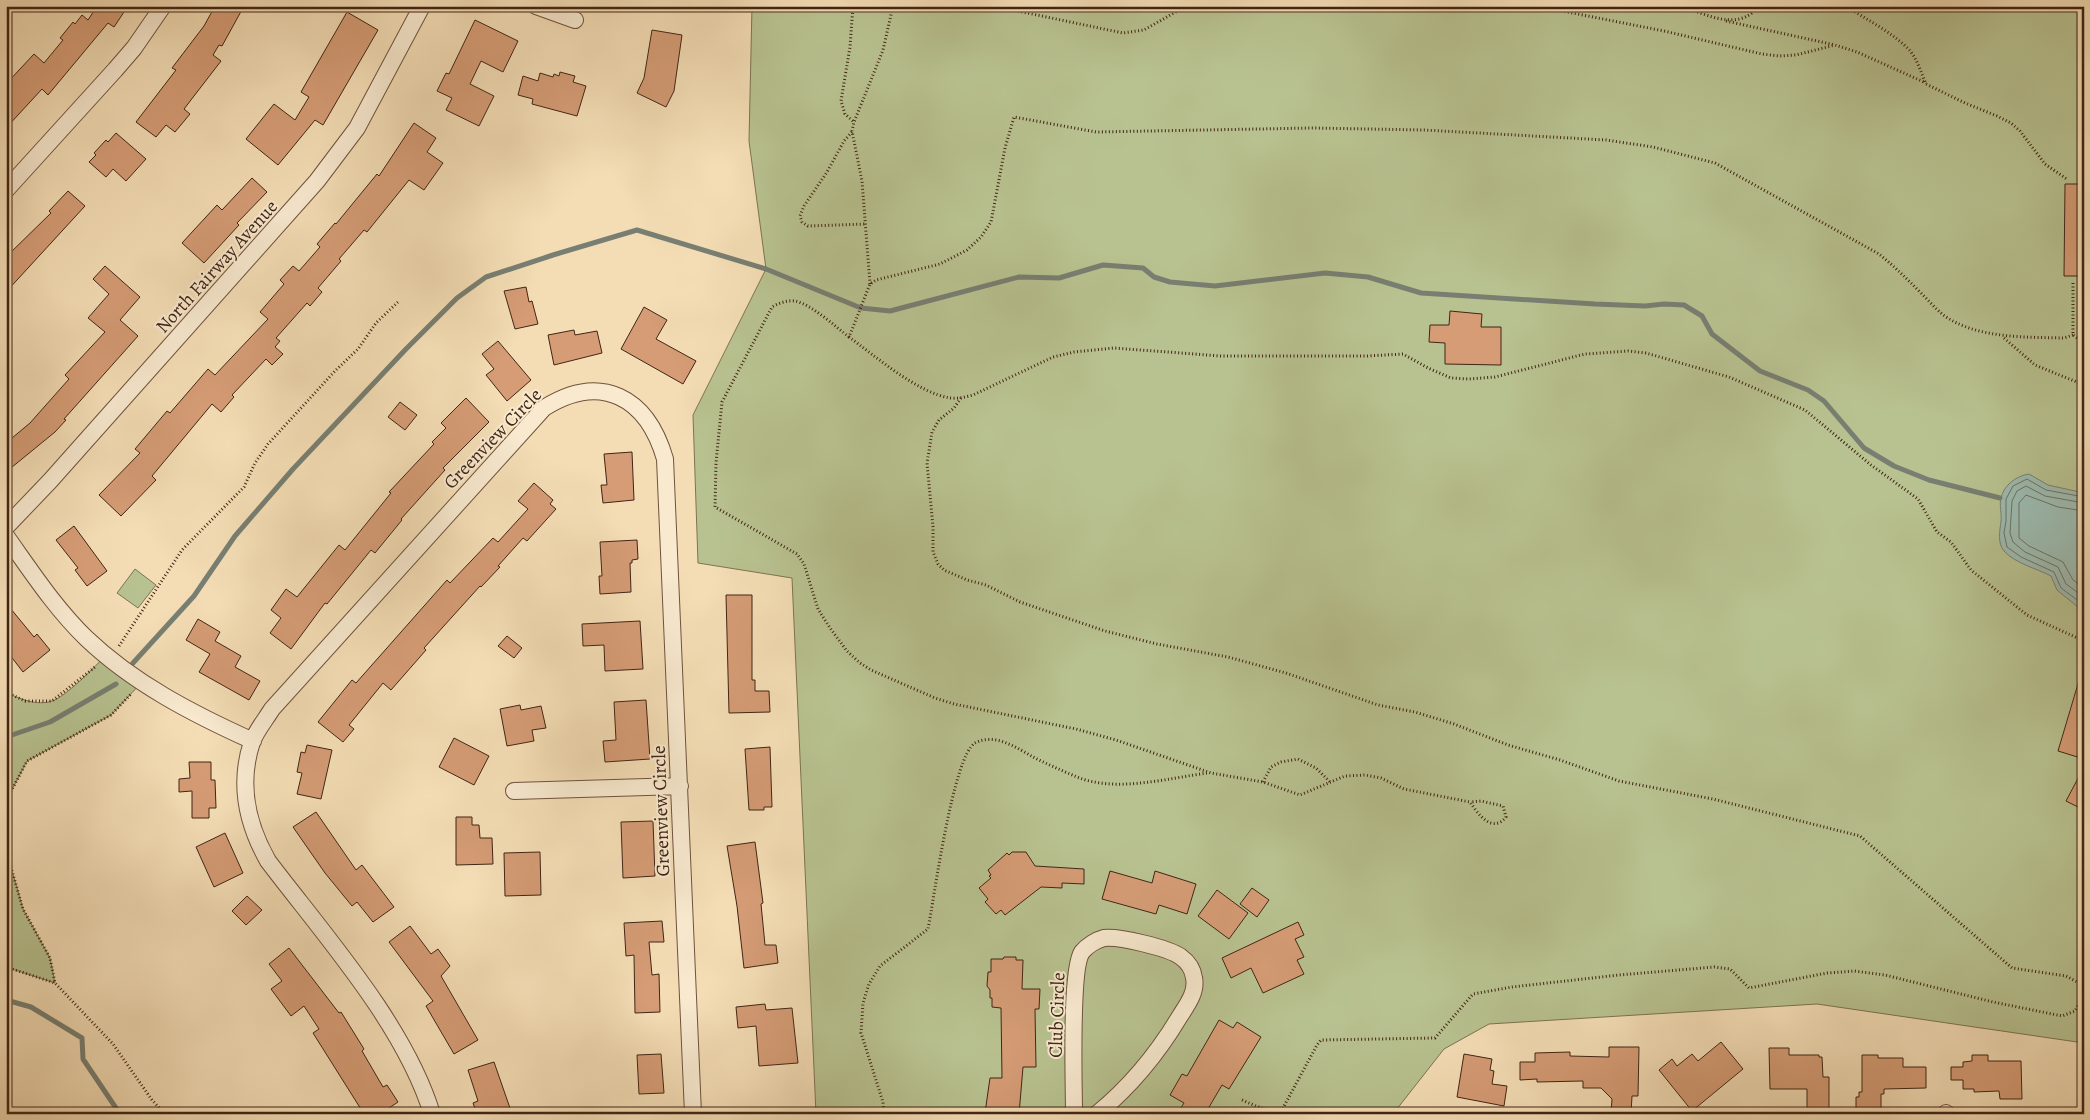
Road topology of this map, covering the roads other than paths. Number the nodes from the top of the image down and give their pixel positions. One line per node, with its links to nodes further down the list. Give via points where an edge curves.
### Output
1 (163, 6): 5 (street, via 134,48)
2 (422, 6): 6 (street, North Fairway Avenue, via 358,128 317,181)
3 (536, 6): 4 (street)
4 (575, 20)
5 (6, 190)
6 (6, 527)
7 (6, 536): 8 (street, via 59,608 85,637 127,673 213,723)
8 (253, 741): 9 (street, Greenview Circle, via 272,709 544,408 559,398 576,393 607,393 625,398 639,409 660,438 665,459); 11 (street, Greenview Circle, via 246,786 248,814 255,839 268,862 373,1001 424,1087)
9 (680, 786): 10 (street); 12 (street, Greenview Circle)
10 (514, 790)
11 (432, 1114)
12 (693, 1114)
13 (1074, 1114): 14 (street, Club Circle, via 1075,1002 1078,961 1082,952 1103,938 1113,938 1179,955 1187,962 1195,980 1187,1005 1149,1062)
14 (1097, 1114)

